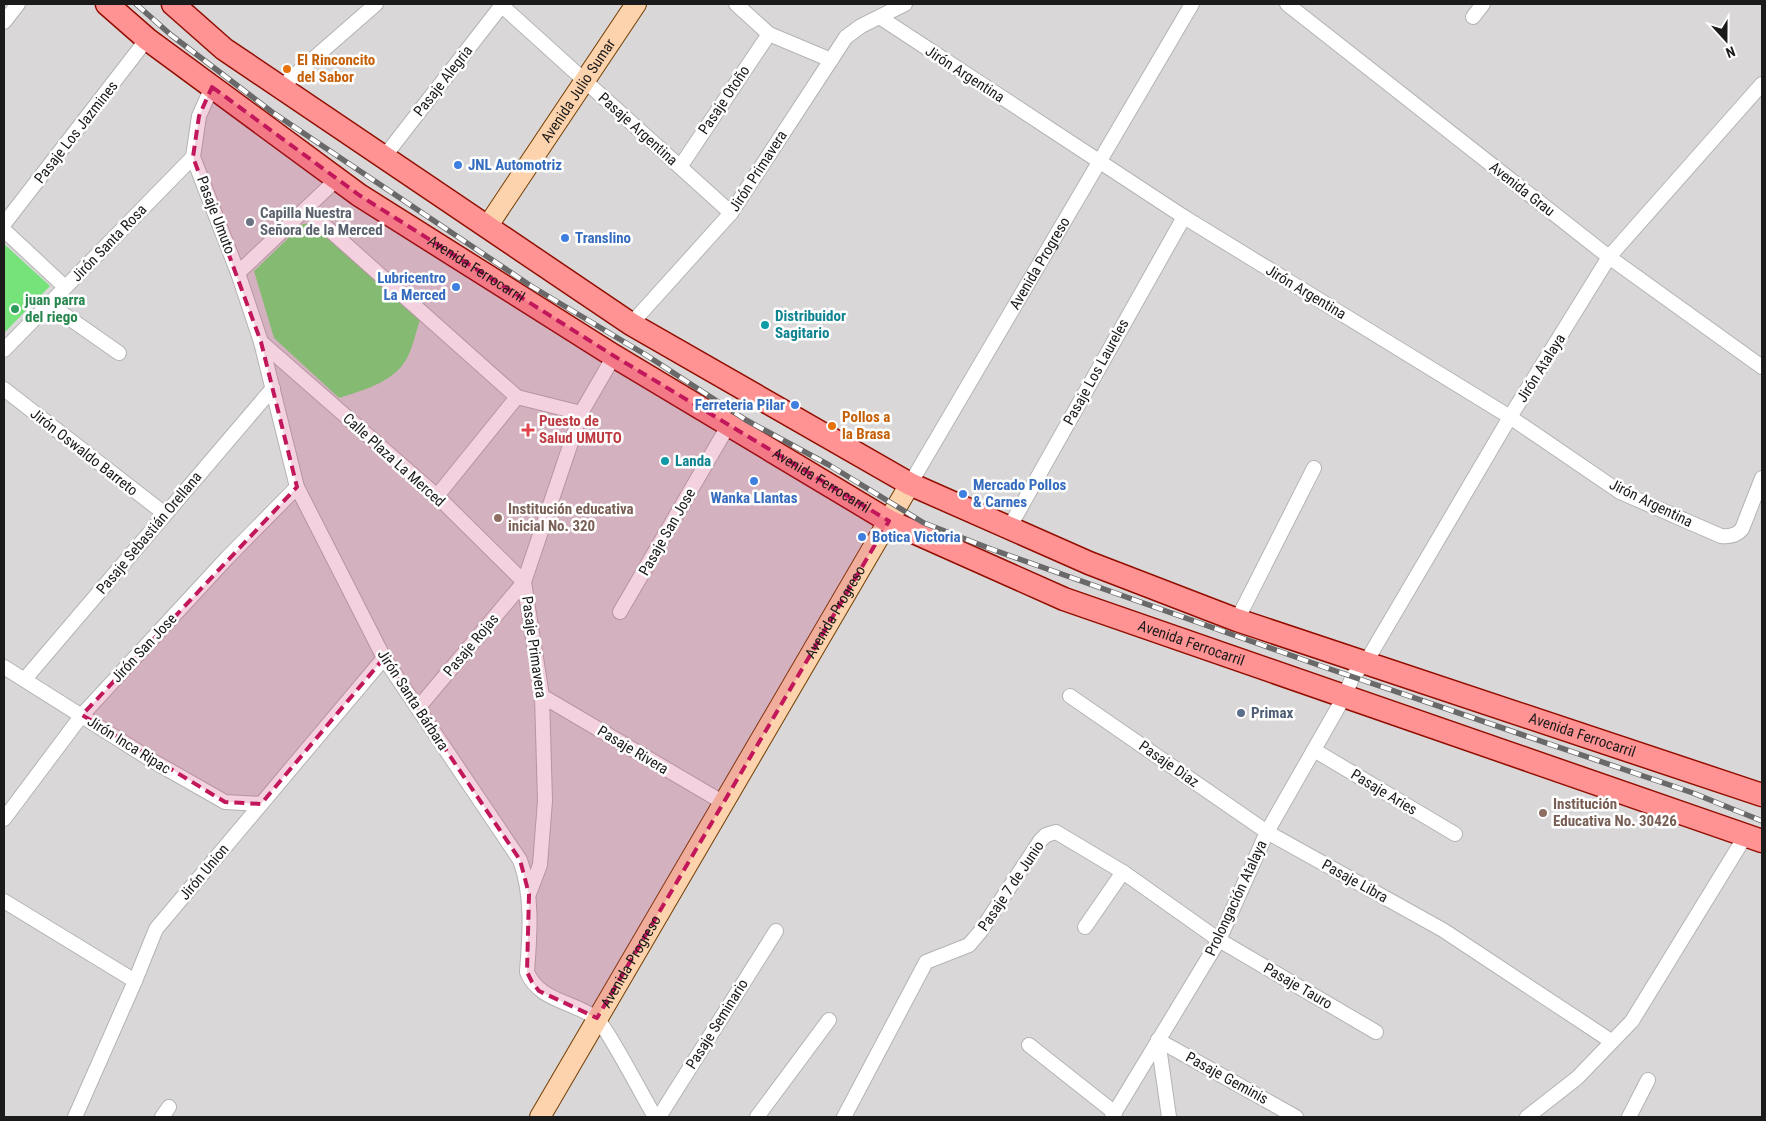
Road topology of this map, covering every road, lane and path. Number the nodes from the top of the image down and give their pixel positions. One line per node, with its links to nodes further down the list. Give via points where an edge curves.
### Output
1 (18, 4): 14 (street)
2 (107, 4): 16 (main road, Avenida Ferrocarril)
3 (173, 4): 21 (main road, Avenida Ferrocarril, via 224,49)
4 (376, 4): 21 (street)
5 (501, 4): 18 (street, Pasaje Argentina); 23 (street, Pasaje Alegria)
6 (636, 4): 18 (street, Avenida Julio Sumar)
7 (736, 4): 15 (street)
8 (905, 4): 13 (street, Jirón Primavera)
9 (1192, 4): 24 (street, Avenida Progreso)
10 (1286, 4): 33 (street, Avenida Grau)
11 (1483, 4): 12 (street)
12 (1473, 17)
13 (880, 18): 17 (street, Jirón Primavera, via 846,37); 24 (street, Jirón Argentina)
14 (4, 22)
15 (769, 34): 17 (street); 25 (street, Pasaje Otoño)
16 (147, 39): 20 (main road, Avenida Ferrocarril); 30 (street, Pasaje Los Jazmines)
17 (831, 60): 28 (street, Jirón Primavera)
18 (584, 81): 25 (street, Pasaje Argentina); 31 (street, Avenida Julio Sumar)
19 (1762, 84): 33 (street, Jirón Atalaya)
20 (212, 87): 22 (street, Pasaje Umuto, via 199,116); 26 (main road, Avenida Ferrocarril)
21 (281, 87): 23 (main road, Avenida Ferrocarril)
22 (193, 157): 34 (street, Pasaje Umuto); 35 (street, Jirón Santa Rosa)
23 (384, 157): 31 (main road, Avenida Ferrocarril)
24 (1099, 162): 29 (street, Jirón Argentina); 51 (street, Avenida Progreso)
25 (680, 167): 28 (street, Pasaje Argentina)
26 (337, 179): 27 (street); 41 (main road, Avenida Ferrocarril)
27 (306, 210): 34 (street); 45 (street)
28 (730, 213): 37 (street, Jirón Primavera)
29 (1184, 217): 47 (street, Jirón Argentina); 56 (street, Pasaje Los Laureles)
30 (4, 224)
31 (487, 227): 37 (main road, Avenida Ferrocarril)
32 (4, 230): 35 (street)
33 (1609, 257): 42 (street, Avenida Grau); 47 (street, Jirón Atalaya)
34 (238, 273): 38 (street, Pasaje Umuto)
35 (65, 287): 36 (street, Jirón Santa Rosa)
36 (49, 304): 39 (street, Jirón Santa Rosa); 40 (street)
37 (631, 324): 51 (main road, Avenida Ferrocarril)
38 (261, 342): 43 (street, Jirón Santa Bárbara); 53 (street, Calle Plaza La Merced)
39 (4, 350)
40 (119, 353)
41 (614, 356): 46 (street, Pasaje Primavera); 48 (main road, Avenida Ferrocarril)
42 (1762, 367)
43 (273, 388): 52 (street, Jirón Santa Bárbara); 54 (street, Pasaje Sebastián Orellana)
44 (4, 390): 54 (street, Jirón Oswaldo Barreto)
45 (517, 396): 46 (street); 53 (street)
46 (581, 413): 57 (street, Pasaje Primavera)
47 (1510, 417): 50 (street, Jirón Argentina, via 1620,492 1721,536 1738,534); 62 (street, Jirón Atalaya)
48 (728, 426): 55 (main road, Avenida Ferrocarril); 58 (street, Pasaje San Jose)
49 (1314, 468): 59 (street)
50 (1762, 478)
51 (910, 484): 55 (street, Avenida Progreso); 56 (main road, Avenida Ferrocarril)
52 (297, 487): 60 (street, Jirón Santa Bárbara); 68 (street, Jirón San Jose)
53 (437, 496): 57 (street, Calle Plaza La Merced)
54 (165, 514): 63 (street, Pasaje Sebastián Orellana)
55 (889, 521): 66 (main road, Avenida Ferrocarril, via 1064,599); 72 (street, Avenida Progreso)
56 (1009, 528): 59 (main road, Avenida Ferrocarril, via 1089,563)
57 (524, 582): 64 (street, Pasaje Primavera); 67 (street, Pasaje Rojas)
58 (620, 612)
59 (1237, 620): 62 (main road, Avenida Ferrocarril)
60 (384, 658): 67 (street, Jirón Santa Bárbara); 71 (street, Jirón Union)
61 (4, 667): 63 (street, Jirón Inca Ripac)
62 (1359, 669): 66 (street, Prolongación Atalaya); 70 (main road, Avenida Ferrocarril)
63 (25, 679): 68 (street, Jirón Inca Ripac)
64 (542, 696): 72 (street, Pasaje Rivera); 78 (street, Pasaje Primavera, via 545,801 540,865)
65 (1070, 696): 74 (street, Pasaje Diaz)
66 (1344, 697): 69 (street, Prolongación Atalaya); 76 (main road, Avenida Ferrocarril)
67 (418, 708): 78 (street, Jirón Santa Bárbara, via 520,860)
68 (82, 715): 71 (street, Jirón Inca Ripac, via 225,802); 73 (street, Jirón San Jose)
69 (1314, 750): 74 (street, Prolongación Atalaya); 75 (street, Pasaje Aries)
70 (1762, 795)
71 (261, 804): 83 (street, Jirón Union, via 156,929)
72 (724, 804): 84 (street, Avenida Progreso)
73 (4, 819)
74 (1267, 832): 82 (street, Prolongación Atalaya); 88 (street, Pasaje Libra, via 1443,930)
75 (1455, 834)
76 (1754, 838): 88 (street, via 1632,1021)
77 (1123, 872): 80 (street); 82 (street, Pasaje 7 de Junio); 96 (street, Pasaje 7 de Junio, via 1056,832 1046,835 969,945 926,962)
78 (529, 894): 84 (street, Jirón Santa Bárbara, via 527,972 532,982 539,991)
79 (4, 901): 83 (street)
80 (1085, 927)
81 (776, 930): 94 (street, Pasaje Seminario)
82 (1219, 940): 86 (street, Pasaje Tauro); 87 (street, Prolongación Atalaya)
83 (135, 982): 92 (street, Jirón Union)
84 (598, 1018): 93 (street, Avenida Progreso); 94 (street)
85 (829, 1020): 95 (street)
86 (1376, 1032)
87 (1158, 1040): 91 (street, Prolongación Atalaya); 97 (street); 98 (street, Pasaje Geminis)
88 (1611, 1041): 99 (street, via 1577,1078)
89 (1029, 1045): 91 (street)
90 (1648, 1080): 100 (street)
91 (1114, 1115)
92 (75, 1117)
93 (540, 1117)
94 (657, 1117)
95 (757, 1117)
96 (844, 1117)
97 (1169, 1117)
98 (1296, 1117)
99 (1527, 1117)
100 (1629, 1117)

